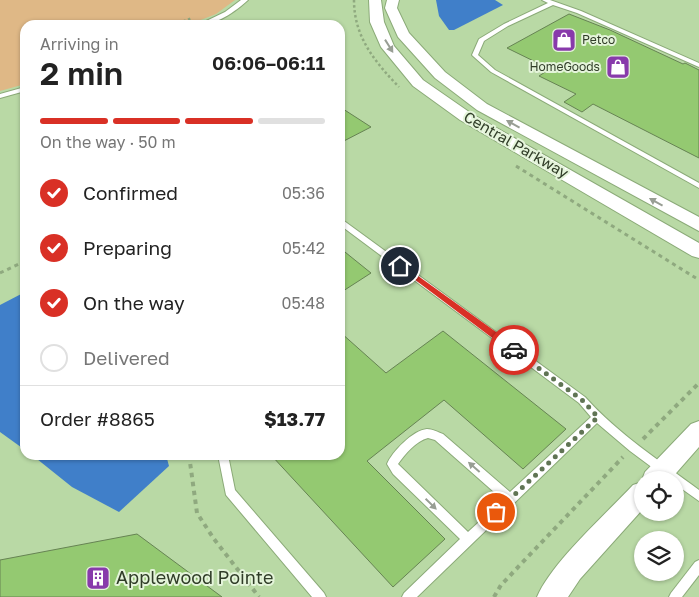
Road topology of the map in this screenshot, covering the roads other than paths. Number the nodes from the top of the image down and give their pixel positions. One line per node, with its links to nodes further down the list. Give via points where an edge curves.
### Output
1 (244, 0): 6 (lane)
2 (375, 0): 13 (street, Central Parkway, one-way to 13, via 377,22 388,47 418,83 466,117)
3 (393, 0): 12 (street, Central Parkway, one-way to 3, via 482,107 440,74 403,34 391,8)
4 (544, 0): 5 (lane)
5 (556, 2): 7 (lane); 10 (lane, via 481,40 476,55 493,72)
6 (212, 20)
7 (699, 65)
8 (20, 90): 9 (lane)
9 (0, 96)
10 (699, 186)
11 (345, 225): 14 (lane, via 582,400)
12 (699, 225)
13 (699, 251)
14 (598, 417): 17 (lane); 21 (lane)
15 (699, 430): 18 (street)
16 (224, 460): 25 (lane, via 230,492)
17 (655, 471)
18 (663, 471)
19 (684, 488): 20 (lane)
20 (699, 496)
21 (510, 499): 23 (lane); 23 (lane, one-way to 23, via 440,437 422,434 394,458 392,464 397,471)
22 (634, 502): 27 (street, via 571,570)
23 (468, 539): 26 (lane)
24 (699, 566): 28 (lane)
25 (320, 597)
26 (408, 597)
27 (551, 597)
28 (675, 597)

